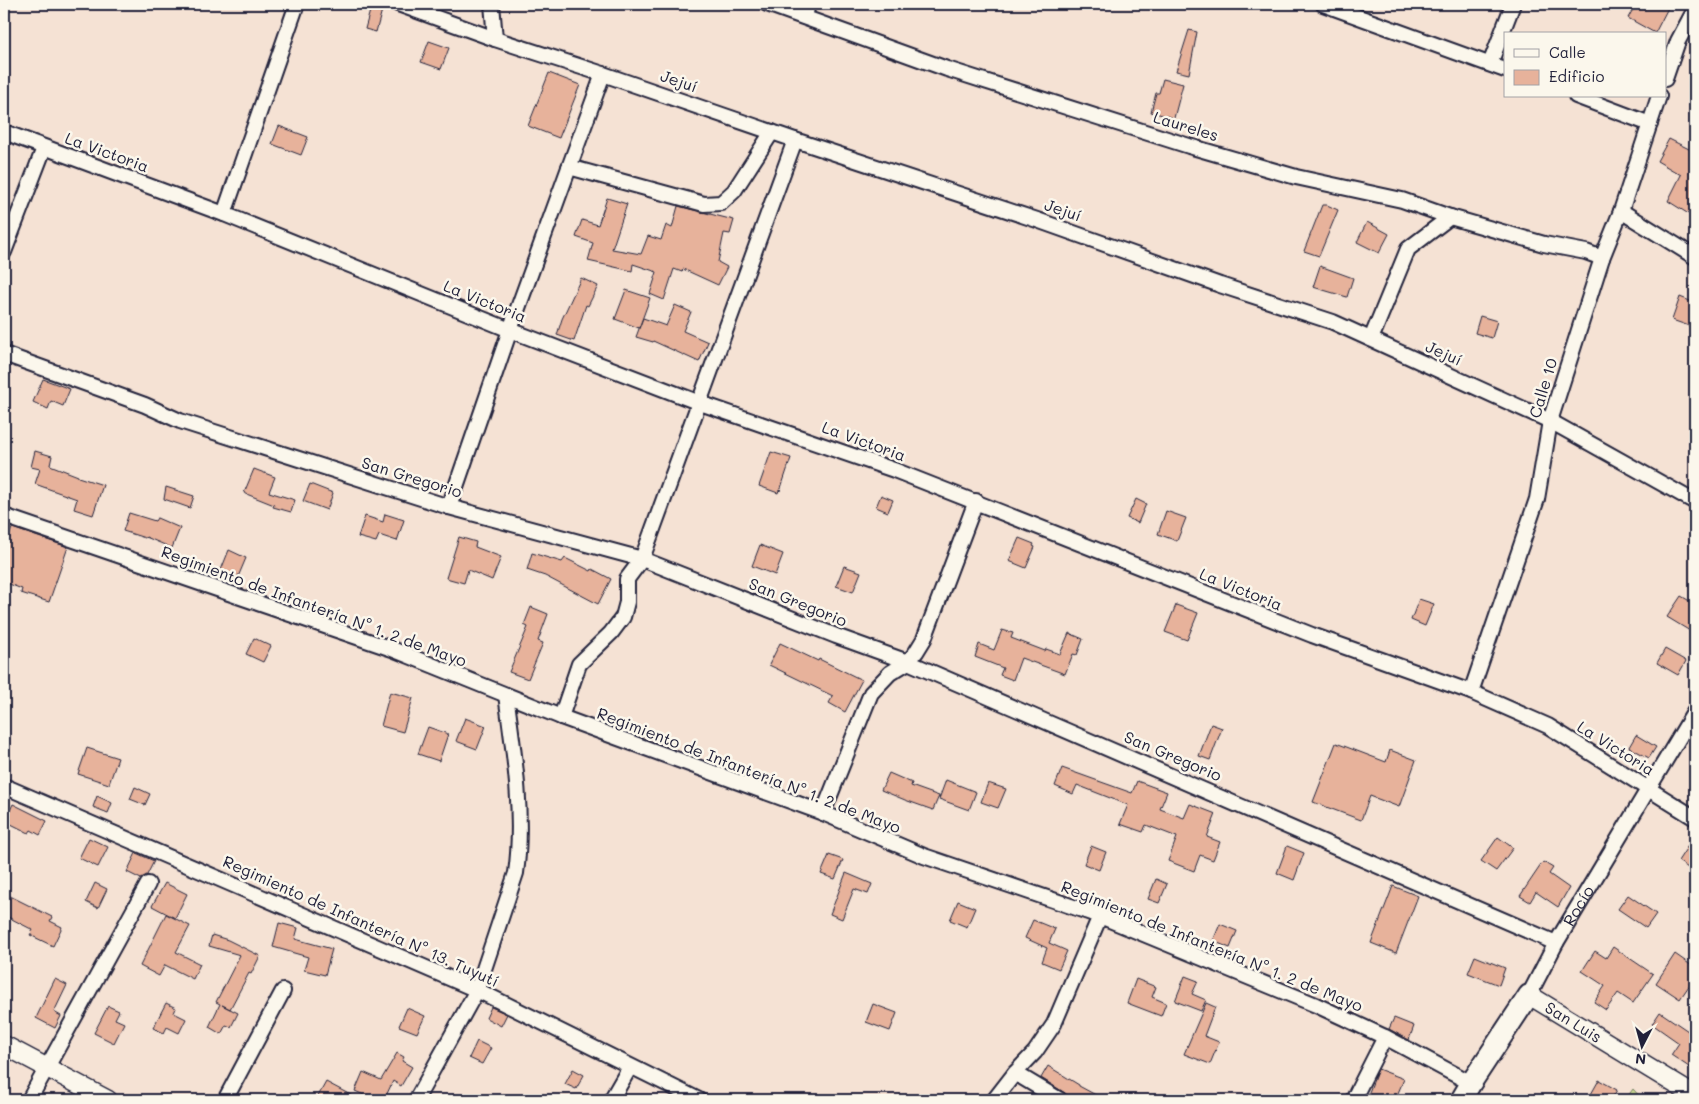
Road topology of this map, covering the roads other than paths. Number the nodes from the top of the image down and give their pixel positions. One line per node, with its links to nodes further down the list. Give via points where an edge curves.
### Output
1 (297, 4): 23 (street)
2 (398, 4): 9 (street, Jejuí)
3 (492, 4): 9 (street)
4 (767, 4): 8 (street, Laureles)
5 (1323, 4): 10 (street)
6 (1513, 4): 10 (street)
7 (1695, 9): 13 (street, via 1678,41)
8 (806, 10): 24 (street, Laureles, via 947,69 1296,178 1402,200)
9 (494, 39): 12 (street, Jejuí)
10 (1490, 64): 11 (street)
11 (1504, 70)
12 (603, 74): 18 (street, Jejuí); 21 (street)
13 (1666, 76)
14 (1581, 98): 16 (street)
15 (1658, 98): 16 (street, Calle 10)
16 (1650, 124): 22 (street, Calle 10)
17 (4, 132): 20 (street, La Victoria)
18 (772, 132): 19 (street, Jejuí); 21 (street, via 734,191 721,203 704,204)
19 (795, 140): 29 (street, Jejuí, via 1333,322); 31 (street)
20 (44, 148): 23 (street, La Victoria); 25 (street)
21 (569, 167): 28 (street)
22 (1621, 211): 26 (street); 27 (street, Calle 10)
23 (224, 214): 28 (street, La Victoria)
24 (1450, 217): 27 (street, Laureles); 29 (street, via 1408,249)
25 (4, 252)
26 (1695, 257)
27 (1602, 258): 32 (street, Calle 10)
28 (510, 330): 31 (street, La Victoria); 35 (street)
29 (1371, 339): 32 (street, Jejuí)
30 (4, 354): 35 (street, San Gregorio, via 145,405 180,421)
31 (700, 403): 33 (street, La Victoria); 37 (street)
32 (1550, 421): 34 (street, Jejuí); 39 (street, Calle 10, via 1537,499)
33 (976, 501): 38 (street, via 924,639); 39 (street, La Victoria, via 1312,635)
34 (1695, 502)
35 (449, 507): 37 (street, San Gregorio)
36 (4, 516): 40 (street, Regimiento de Infantería N° 1. 2 de Mayo, via 392,649)
37 (642, 559): 38 (street, San Gregorio); 42 (street, via 627,579 623,617 579,664)
38 (908, 662): 45 (street, via 890,673 871,694); 49 (street, San Gregorio)
39 (1471, 692): 44 (street, La Victoria, via 1548,726)
40 (506, 695): 42 (street, Regimiento de Infantería N° 1. 2 de Mayo); 50 (street, via 515,762 519,854)
41 (1695, 711): 44 (street, Rocío)
42 (561, 717): 45 (street, Regimiento de Infantería N° 1. 2 de Mayo)
43 (4, 786): 50 (street, Regimiento de Infantería N° 13. Tuyutí)
44 (1648, 789): 46 (street, La Victoria); 49 (street, Rocío)
45 (823, 814): 48 (street, Regimiento de Infantería N° 1. 2 de Mayo, via 924,856)
46 (1695, 818)
47 (148, 884): 56 (street)
48 (1100, 916): 53 (street, Regimiento de Infantería N° 1. 2 de Mayo, via 1316,1004); 57 (street, via 1054,1024 1035,1052)
49 (1556, 943): 52 (street, Rocío)
50 (477, 990): 55 (street, Regimiento de Infantería N° 13. Tuyutí); 63 (street)
51 (283, 991): 62 (street)
52 (1529, 994): 58 (main road, Rocío); 59 (street, San Luis)
53 (1386, 1037): 58 (street, Regimiento de Infantería N° 1. 2 de Mayo); 68 (street)
54 (4, 1045): 56 (street)
55 (630, 1067): 64 (street); 65 (street, Regimiento de Infantería N° 13. Tuyutí)
56 (47, 1069): 60 (street); 61 (street)
57 (1015, 1073): 66 (street); 67 (street)
58 (1471, 1082): 69 (main road, Rocío)
59 (1695, 1096)
60 (29, 1100)
61 (108, 1100)
62 (225, 1100)
63 (416, 1100)
64 (611, 1100)
65 (699, 1100)
66 (994, 1100)
67 (1060, 1100)
68 (1354, 1100)
69 (1461, 1100)

